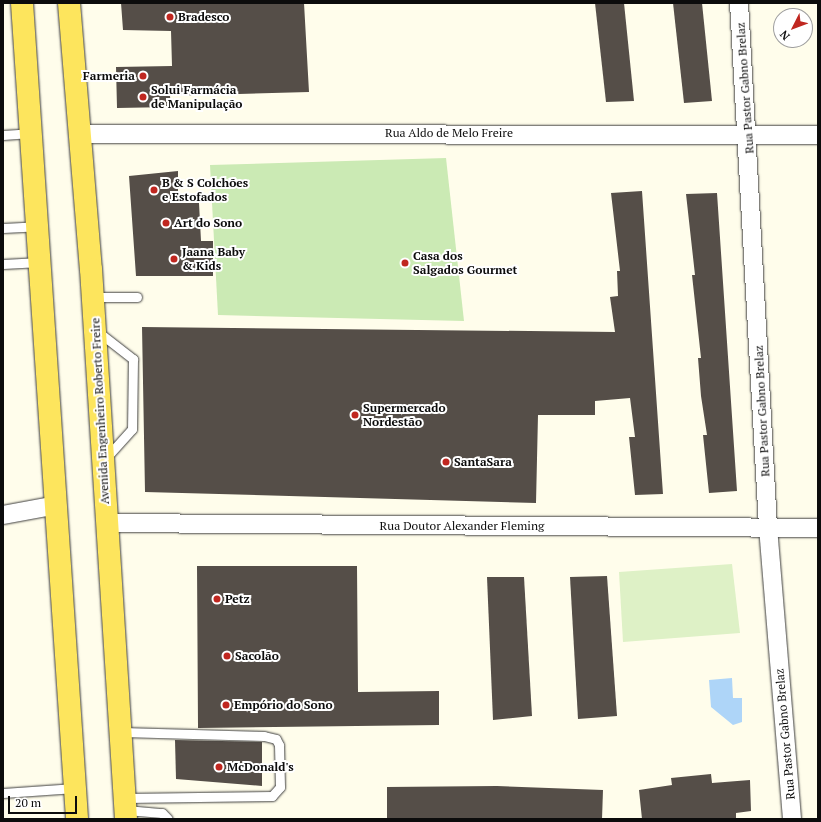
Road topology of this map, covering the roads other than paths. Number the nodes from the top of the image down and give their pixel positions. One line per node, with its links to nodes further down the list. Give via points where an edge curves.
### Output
1 (22, 3): 4 (main road)
2 (69, 3): 5 (main road, Avenida Engenheiro Roberto Freire)
3 (739, 3): 6 (street, Rua Pastor Gabno Brelaz)
4 (30, 133): 7 (lane); 9 (main road)
5 (80, 134): 6 (street, Rua Aldo de Melo Freire); 13 (main road, Avenida Engenheiro Roberto Freire)
6 (748, 134): 8 (street, Rua Aldo de Melo Freire); 20 (street, Rua Pastor Gabno Brelaz)
7 (3, 135)
8 (818, 135)
9 (37, 226): 10 (lane); 11 (main road)
10 (3, 228)
11 (40, 262): 12 (lane); 17 (main road)
12 (3, 264)
13 (93, 297): 14 (lane); 15 (main road, Avenida Engenheiro Roberto Freire)
14 (137, 297)
15 (95, 330): 16 (main road, Avenida Engenheiro Roberto Freire); 16 (lane, via 133,359 132,429)
16 (103, 462): 19 (main road, Avenida Engenheiro Roberto Freire)
17 (57, 505): 18 (street); 23 (main road)
18 (3, 515)
19 (106, 523): 20 (street, Rua Doutor Alexander Fleming); 22 (main road, Avenida Engenheiro Roberto Freire)
20 (768, 528): 21 (street, Rua Doutor Alexander Fleming); 28 (street, Rua Pastor Gabno Brelaz)
21 (818, 528)
22 (122, 732): 25 (main road, Avenida Engenheiro Roberto Freire); 25 (lane, via 264,736 276,739 279,745 280,786 272,796)
23 (75, 788): 24 (lane); 26 (main road)
24 (3, 793)
25 (126, 809): 27 (lane, via 162,813)
26 (77, 819)
27 (168, 819)
28 (792, 819)

